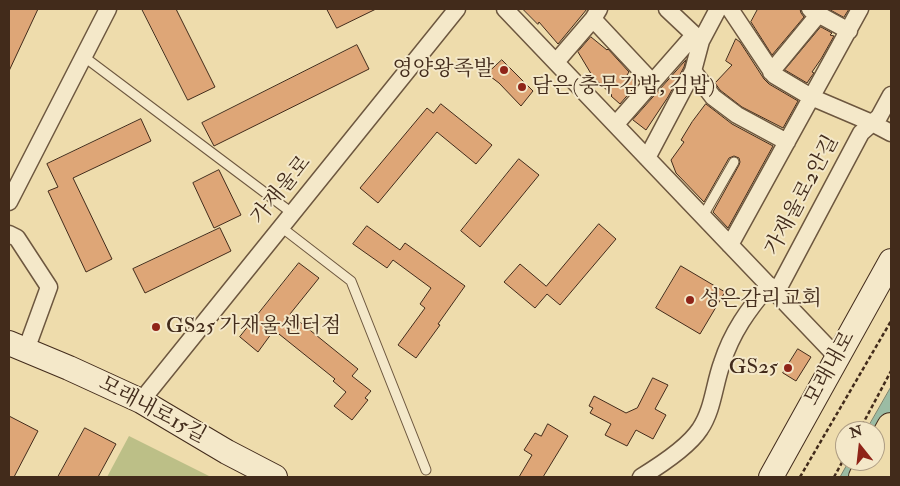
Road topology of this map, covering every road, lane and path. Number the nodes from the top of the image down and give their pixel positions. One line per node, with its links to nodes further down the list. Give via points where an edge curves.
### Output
1 (108, 9): 12 (street)
2 (457, 9): 26 (street, 가재울로)
3 (505, 9): 13 (street)
4 (667, 9): 11 (street)
5 (718, 9): 11 (street)
6 (730, 9): 15 (street)
7 (860, 9): 10 (street)
8 (814, 12): 10 (street); 15 (street)
9 (596, 14): 13 (street); 16 (street)
10 (848, 30): 18 (street)
11 (698, 38): 14 (street); 16 (street)
12 (84, 56): 25 (street); 26 (lane)
13 (556, 62): 20 (street)
14 (693, 71): 22 (street, via 713,97 736,115); 23 (street)
15 (771, 72): 18 (street, 가재울로2안길)
16 (652, 82): 20 (street)
17 (891, 95): 19 (street, 가재울로2안길, via 879,117)
18 (811, 97): 19 (street, 가재울로2안길); 22 (street)
19 (872, 122): 21 (street); 32 (street, 가재울로2안길, via 860,133)
20 (616, 124): 23 (street)
21 (891, 133)
22 (786, 142): 30 (street)
23 (647, 158): 27 (street)
24 (734, 162): 27 (lane)
25 (9, 202)
26 (292, 213): 28 (street, 가재울로)
27 (703, 216): 30 (street)
28 (281, 227): 37 (street, 가재울로); 39 (lane, via 351,281)
29 (9, 234): 34 (street, 모래내로15길, via 17,238 49,287)
30 (730, 245): 32 (street)
31 (891, 261): 35 (main road, 모래내로)
32 (772, 289): 35 (street); 42 (street, 가재울로2안길, via 750,308 732,336 701,428 692,440)
33 (891, 321): 44 (path)
34 (17, 347): 37 (main road, 모래내로15길)
35 (838, 358): 43 (main road, 모래내로)
36 (891, 371): 38 (path)
37 (141, 401): 41 (main road, 모래내로15길)
38 (864, 421)
39 (426, 470)
40 (891, 472): 45 (highway)
41 (275, 477)
42 (641, 477)
43 (771, 477)
44 (800, 477)
45 (888, 477)

